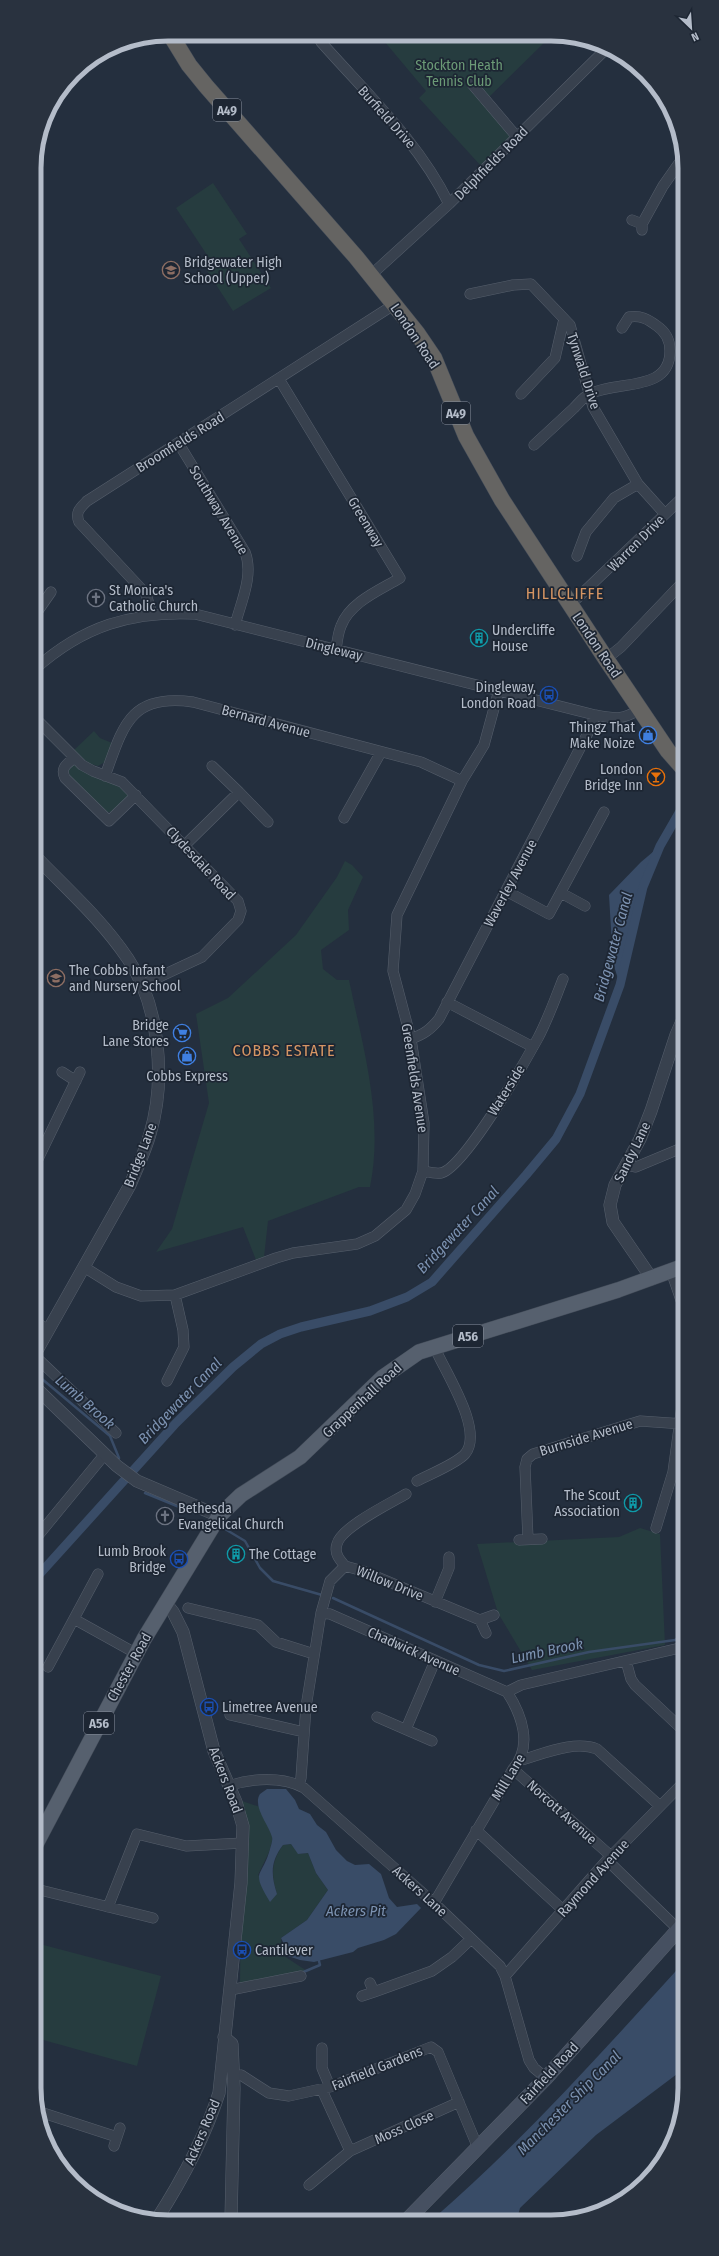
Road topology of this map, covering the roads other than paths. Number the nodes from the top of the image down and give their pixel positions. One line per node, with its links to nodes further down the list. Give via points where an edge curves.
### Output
1 (174, 41): 9 (highway, London Road / A49, via 206,86)
2 (321, 41): 7 (street, Burfield Drive, via 417,151 437,180)
3 (602, 53): 5 (street, Delphfields Road)
4 (472, 84): 5 (street)
5 (517, 137): 7 (street, Delphfields Road)
6 (678, 164): 8 (street, via 662,186 642,227)
7 (449, 204): 9 (street, Delphfields Road)
8 (632, 220)
9 (371, 275): 11 (highway, London Road / A49)
10 (470, 294): 12 (street, Tynwald Drive, via 531,284)
11 (395, 304): 14 (street, Broomfields Road); 25 (highway, London Road / A49, via 434,358 472,448 502,500)
12 (564, 319): 15 (street, via 555,358); 16 (street, Tynwald Drive, via 570,325)
13 (622, 328): 16 (street, via 629,317 637,316 663,330 670,342 668,367 660,376 646,382)
14 (279, 379): 17 (street, Broomfields Road); 29 (street, Greenway, via 400,578 350,611 341,625)
15 (520, 394)
16 (589, 394): 18 (street); 19 (street, Tynwald Drive, via 593,407)
17 (179, 444): 27 (street, Broomfields Road, via 87,502 77,514 82,526 146,594); 28 (street, Southway Avenue, via 248,561 249,570)
18 (533, 445)
19 (638, 484): 21 (street, Tynwald Drive); 22 (street, via 614,498 586,532)
20 (678, 502): 21 (street, Warren Drive)
21 (665, 514): 25 (street, Warren Drive)
22 (577, 556)
23 (678, 587): 30 (street, via 621,647)
24 (51, 592): 26 (street)
25 (570, 605): 30 (highway, London Road / A49)
26 (41, 606)
27 (152, 614): 28 (street, Dingleway, via 195,614); 31 (street, Dingleway, via 126,618 101,626 75,638)
28 (235, 625): 29 (street, Dingleway)
29 (336, 650): 32 (street, Dingleway)
30 (606, 659): 33 (highway, London Road / A49)
31 (41, 664)
32 (499, 690): 34 (street, Dingleway); 41 (street, Greenfields Avenue, via 484,745)
33 (641, 709): 34 (street, Dingleway, via 616,719); 37 (highway, London Road / A49)
34 (595, 715): 49 (street, Waverley Avenue)
35 (41, 724): 38 (street, Clydesdale Road)
36 (382, 752): 40 (street, Bernard Avenue, via 193,702 172,699 154,702 136,713 122,729); 41 (street, Bernard Avenue, via 421,762); 45 (street)
37 (678, 755)
38 (74, 758): 40 (street, Clydesdale Road, via 93,772); 43 (street, via 63,768 62,773 109,821)
39 (212, 766): 42 (street)
40 (105, 776): 43 (street, Clydesdale Road, via 122,782)
41 (462, 781): 56 (street, Greenfields Avenue, via 397,915 393,971)
42 (239, 792): 46 (street); 47 (street)
43 (136, 795): 47 (street, Clydesdale Road)
44 (604, 812): 50 (street)
45 (344, 818)
46 (268, 822)
47 (185, 845): 53 (street, Clydesdale Road, via 238,901 241,911 238,920 202,956)
48 (41, 864): 53 (street, Bridge Lane, via 111,935 129,960)
49 (506, 891): 50 (street, via 549,914); 54 (street, Waverley Avenue)
50 (560, 893): 51 (street)
51 (586, 906)
52 (563, 979): 57 (street, Waterside)
53 (142, 985): 63 (street, Bridge Lane, via 153,1021 158,1054 156,1109 150,1134 130,1185)
54 (447, 1002): 56 (street, Waverley Avenue, via 431,1029); 57 (street)
55 (678, 1031): 61 (street, Sandy Lane, via 651,1111)
56 (411, 1038): 62 (street, Greenfields Avenue, via 424,1123)
57 (533, 1047): 62 (street, Waterside, via 509,1089 458,1159 440,1173)
58 (62, 1072): 60 (street, via 78,1076)
59 (678, 1150): 61 (street, via 636,1167)
60 (41, 1153)
61 (626, 1165): 65 (street, Sandy Lane, via 612,1196 611,1214 620,1234)
62 (423, 1171): 66 (street, Greenfields Avenue, via 406,1210 375,1236 357,1244 276,1258)
63 (84, 1267): 66 (street, Greenfields Avenue, via 116,1287 141,1296); 68 (street, Bridge Lane)
64 (677, 1269): 65 (main road, Grappenhall Road / A56)
65 (652, 1279): 70 (main road, Grappenhall Road / A56)
66 (175, 1295): 72 (street, via 184,1347)
67 (41, 1325): 68 (street)
68 (48, 1330): 69 (street, Bridge Lane)
69 (41, 1343)
70 (434, 1346): 78 (street, via 462,1400 469,1446 462,1457); 80 (main road, Grappenhall Road / A56, via 394,1368 300,1457 241,1495)
71 (41, 1362): 75 (street)
72 (167, 1381)
73 (41, 1393): 77 (street)
74 (678, 1424): 83 (street, Burnside Avenue, via 640,1421 530,1456 525,1467 524,1539)
75 (116, 1433)
76 (678, 1445): 81 (street, via 673,1472)
77 (105, 1454): 80 (street, via 142,1484); 82 (street)
78 (417, 1481)
79 (406, 1494): 85 (street, via 344,1532 337,1543 336,1552)
80 (219, 1516): 87 (main road, Chester Road / A56)
81 (656, 1528)
82 (41, 1532)
83 (542, 1539)
84 (449, 1557): 88 (street, Willow Drive, via 449,1568)
85 (345, 1566): 88 (street, Willow Drive, via 363,1571); 90 (street, via 330,1582)
86 (98, 1574): 92 (street)
87 (166, 1602): 96 (main road, Chester Road / A56); 111 (street, Ackers Road, via 177,1618 182,1632 214,1751)
88 (435, 1602): 93 (street, Willow Drive)
89 (188, 1608): 97 (street, via 258,1625 276,1642)
90 (321, 1613): 97 (street); 99 (street, Chadwick Avenue, via 330,1614)
91 (494, 1615): 93 (street)
92 (74, 1619): 96 (street); 100 (street)
93 (480, 1620): 94 (street)
94 (486, 1633)
95 (678, 1648): 98 (street)
96 (136, 1654): 115 (main road, Chester Road / A56)
97 (314, 1654): 106 (street)
98 (626, 1661): 101 (street, via 521,1685); 104 (street, via 635,1685)
99 (435, 1662): 101 (street, Chadwick Avenue); 105 (street)
100 (48, 1667)
101 (507, 1692): 108 (street, Mill Lane, via 512,1699 524,1735 525,1748)
102 (230, 1715): 106 (street)
103 (377, 1717): 105 (street)
104 (678, 1725)
105 (406, 1729): 107 (street)
106 (304, 1732): 110 (street)
107 (432, 1741)
108 (521, 1760): 109 (street, Mill Lane); 113 (street, via 588,1745 597,1749)
109 (513, 1769): 114 (street, Mill Lane); 117 (street, Norcott Avenue)
110 (299, 1785): 111 (street, Ackers Lane, via 275,1780 247,1781); 119 (street, Ackers Lane)
111 (228, 1786): 116 (street, Ackers Road, via 240,1813)
112 (678, 1788): 113 (street, Raymond Avenue)
113 (660, 1806): 117 (street, Raymond Avenue)
114 (476, 1830): 119 (street, Mill Lane); 121 (street)
115 (41, 1834)
116 (243, 1843): 120 (street, via 186,1846 137,1834); 128 (street, Ackers Road)
117 (609, 1858): 121 (street, Raymond Avenue); 123 (street, Norcott Avenue)
118 (41, 1890): 120 (street)
119 (434, 1903): 125 (street, Ackers Lane)
120 (108, 1907): 122 (street)
121 (563, 1910): 127 (street, Raymond Avenue)
122 (153, 1918)
123 (678, 1922)
124 (678, 1928): 133 (main road, Fairfield Road)
125 (471, 1939): 127 (street, Ackers Lane, via 500,1966); 129 (street, via 452,1958 432,1971 372,1987)
126 (300, 1976): 128 (street)
127 (505, 1976): 133 (street, Ackers Lane, via 530,2060 534,2068)
128 (230, 1990): 130 (street, Ackers Road)
129 (362, 1996)
130 (224, 2037): 141 (street, Ackers Road, via 222,2072 213,2111 194,2154); 142 (street, Ackers Road, via 232,2044 234,2070)
131 (322, 2048): 134 (street)
132 (241, 2075): 134 (street, Fairfield Gardens, via 269,2093 289,2096)
133 (546, 2078): 138 (main road, Fairfield Road)
134 (326, 2088): 135 (street, Fairfield Gardens, via 430,2047 438,2052); 139 (street)
135 (459, 2102): 138 (street, Fairfield Gardens); 139 (street, Moss Close)
136 (43, 2113): 137 (street)
137 (117, 2137)
138 (478, 2148): 143 (main road, Fairfield Road)
139 (350, 2151): 140 (street, Moss Close)
140 (309, 2185)
141 (160, 2215)
142 (231, 2215)
143 (413, 2215)

